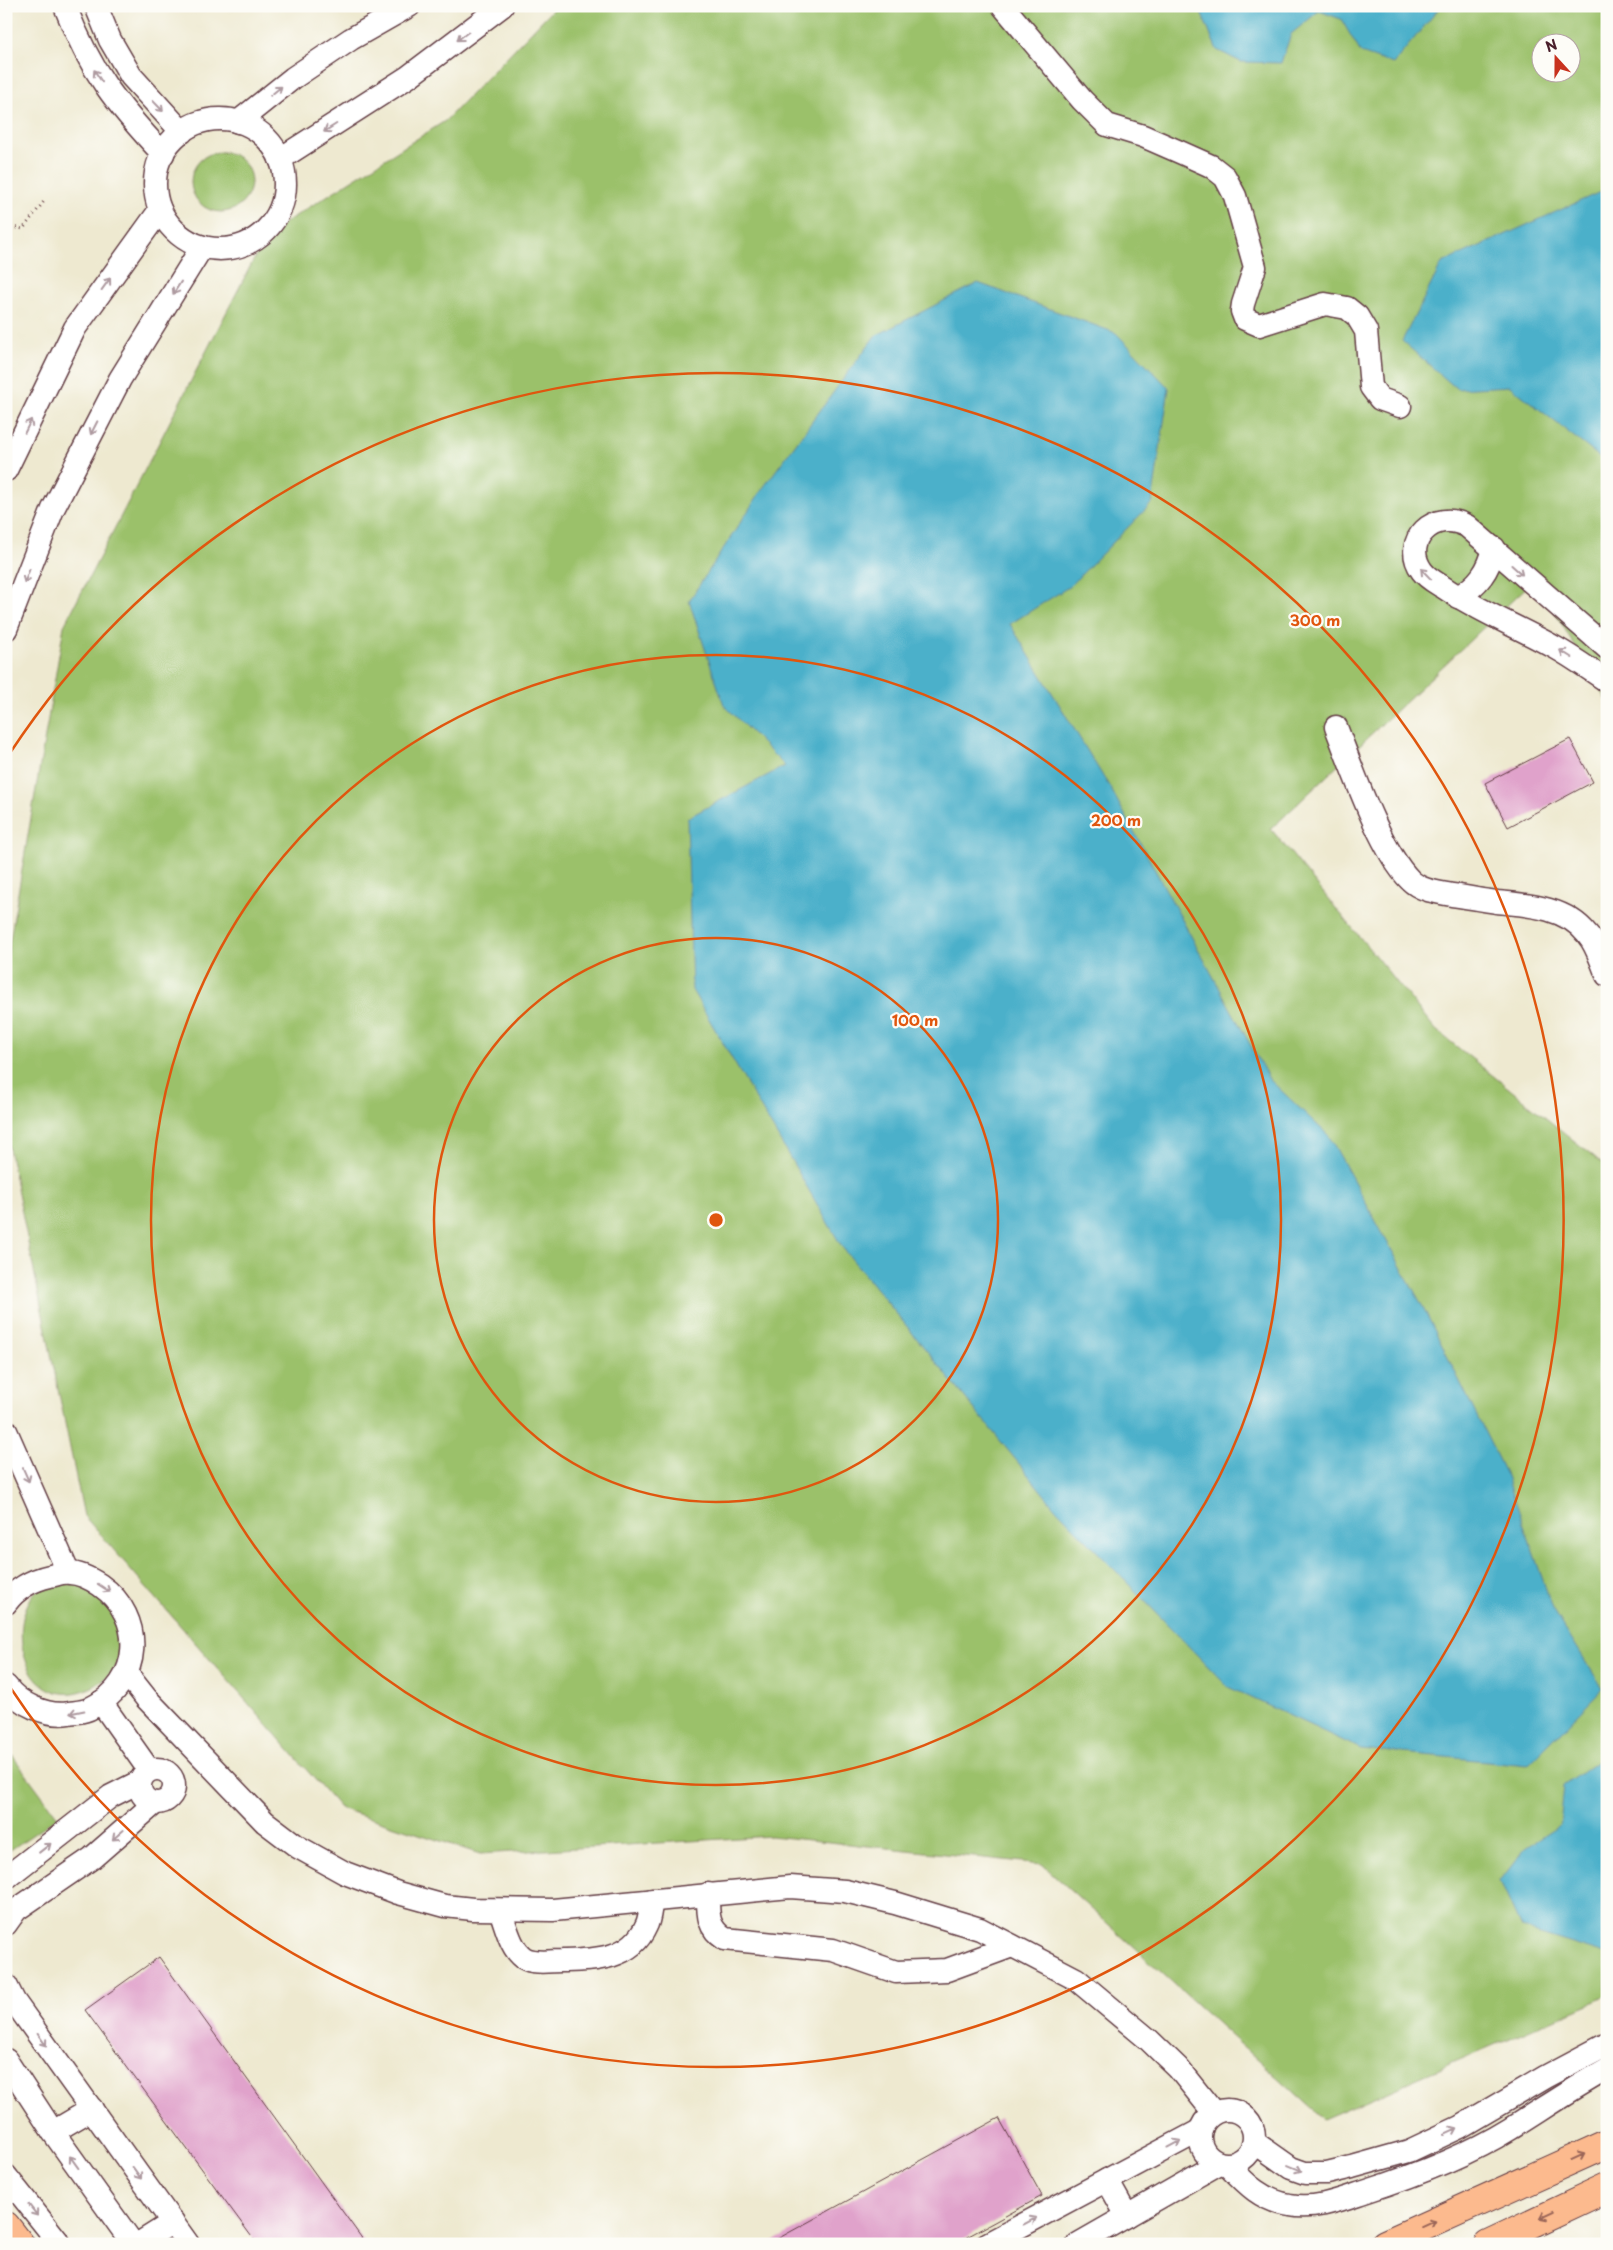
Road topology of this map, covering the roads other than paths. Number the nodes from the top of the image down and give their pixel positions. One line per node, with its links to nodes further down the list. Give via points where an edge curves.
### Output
1 (65, 6): 7 (street, one-way to 1, via 94,70)
2 (96, 6): 6 (street, via 121,60)
3 (409, 6): 8 (street, one-way to 3, via 292,78)
4 (502, 6): 11 (street, one-way to 11, via 400,82)
5 (1003, 6): 14 (street, via 1107,125 1182,153 1225,177 1235,196 1255,267 1243,304 1245,319 1259,325 1325,304 1347,308 1357,316 1366,331 1371,387 1380,399)
6 (140, 87): 7 (street); 9 (street, one-way to 9)
7 (118, 104): 10 (street)
8 (238, 122): 9 (street, via 209,120); 11 (street, via 263,135)
9 (182, 132): 10 (street)
10 (163, 154): 12 (street, via 155,181)
11 (280, 159): 13 (street, via 285,180 283,202 269,227 245,244 217,249)
12 (160, 210): 13 (street, via 177,233); 15 (street, one-way to 12, via 75,328)
13 (202, 247): 19 (street, one-way to 19, via 120,378 53,509)
14 (1400, 406)
15 (6, 470)
16 (1494, 548): 17 (street, via 1482,577); 17 (street, one-way to 16, via 1422,570 1416,551 1422,532 1438,521 1458,521); 18 (street, one-way to 18)
17 (1458, 597): 20 (street)
18 (1562, 609): 20 (street); 21 (street)
19 (6, 629)
20 (1540, 640): 22 (street, one-way to 20)
21 (1607, 648)
22 (1607, 682)
23 (1336, 727): 24 (street, via 1380,832 1397,864 1410,880 1432,891 1530,905 1560,913 1578,924 1593,941)
24 (1607, 975)
25 (6, 1431): 26 (street, one-way to 26)
26 (68, 1572): 27 (street, via 35,1579); 28 (street, one-way to 28, via 90,1579 114,1595 129,1619 134,1647)
27 (8, 1593)
28 (127, 1674): 30 (street, via 112,1695); 38 (street, via 265,1822 298,1847 344,1873 398,1893 445,1906)
29 (7, 1690): 30 (street, one-way to 29, via 90,1709 62,1715 33,1708)
30 (101, 1702): 31 (street)
31 (144, 1776): 32 (street, via 140,1792 146,1800); 32 (street, via 158,1768 173,1778 171,1796 164,1802); 33 (street, via 111,1796)
32 (155, 1803): 34 (street, one-way to 34)
33 (70, 1828): 34 (street); 35 (street, one-way to 33)
34 (92, 1858): 39 (street, via 16,1910)
35 (6, 1878)
36 (708, 1894): 37 (street); 40 (street, via 790,1887 845,1891 980,1929); 40 (street, via 708,1917 716,1934 725,1939 833,1950 896,1972 947,1970)
37 (652, 1900): 38 (street, via 553,1910); 38 (street, via 647,1926 637,1940 621,1952 601,1960 536,1962 525,1958 515,1948)
38 (500, 1910)
39 (6, 1924)
40 (1012, 1946): 46 (street, via 1076,1979 1149,2040 1172,2063)
41 (6, 1985): 45 (street, one-way to 45, via 14,2001)
42 (1607, 2044): 48 (street, one-way to 42, via 1291,2168 1305,2172 1327,2173 1352,2167 1409,2150 1460,2127)
43 (6, 2060): 47 (street)
44 (1607, 2070): 50 (street, via 1562,2094 1509,2130 1443,2164 1335,2201 1306,2207 1288,2205 1261,2196)
45 (92, 2109): 47 (street); 55 (street, one-way to 55)
46 (1207, 2121): 48 (street, via 1231,2110 1239,2112 1252,2125); 50 (street, via 1200,2143 1210,2159); 52 (street, one-way to 46)
47 (53, 2132): 59 (street, one-way to 47)
48 (1254, 2142): 50 (street, via 1245,2158 1237,2163)
49 (1607, 2144): 64 (main road, one-way to 49)
50 (1223, 2164): 54 (street)
51 (6, 2176): 58 (street, one-way to 58)
52 (1107, 2180): 54 (street); 62 (street, one-way to 52)
53 (1607, 2188): 65 (main road, one-way to 65)
54 (1127, 2216): 63 (street)
55 (172, 2222): 60 (street); 61 (street)
56 (6, 2226): 57 (main road)
57 (20, 2244)
58 (60, 2244)
59 (133, 2244)
60 (138, 2244)
61 (188, 2244)
62 (988, 2244)
63 (1078, 2244)
64 (1385, 2244)
65 (1488, 2244)

